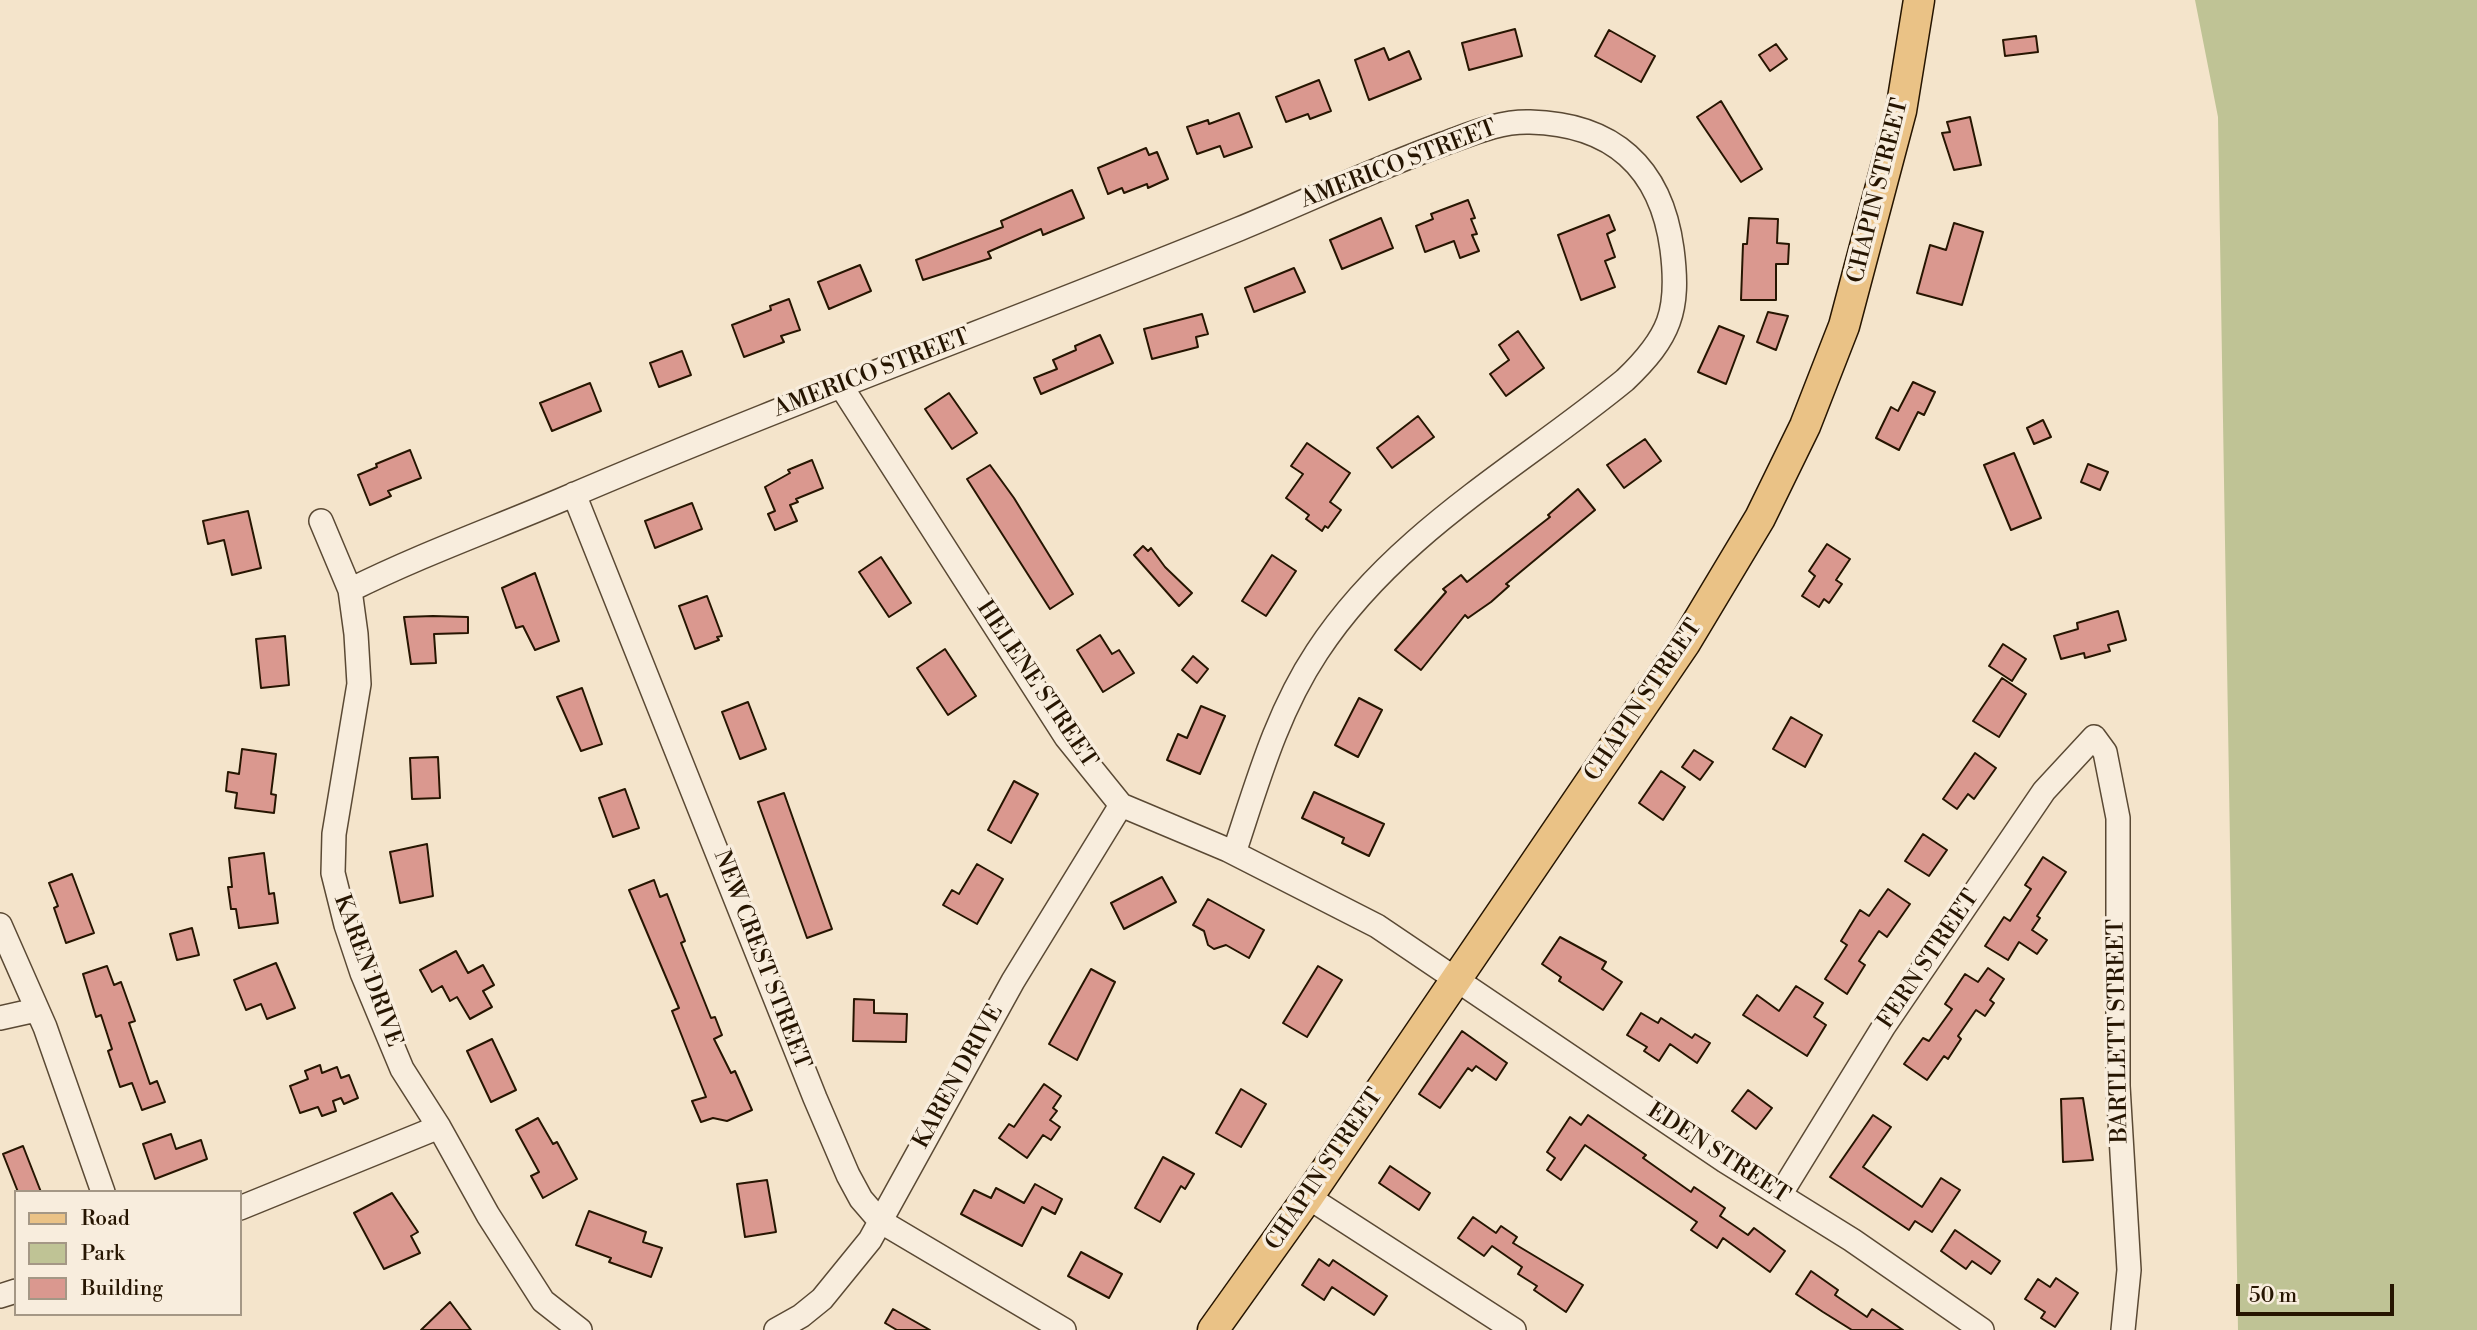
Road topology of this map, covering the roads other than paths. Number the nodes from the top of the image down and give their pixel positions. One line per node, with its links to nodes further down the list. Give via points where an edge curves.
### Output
1 (1919, 0): 10 (main road, CHAPIN STREET, via 1901,111 1844,326 1805,426 1760,518 1685,643)
2 (841, 386): 3 (street, AMERICO STREET); 7 (street, HELENE STREET, via 1066,737); 8 (street, AMERICO STREET, via 1494,125 1527,122 1595,132 1635,161 1654,186 1671,241 1675,304 1667,331 1625,380 1427,529 1343,618 1316,653 1272,738)
3 (574, 494): 5 (street, AMERICO STREET); 18 (street, NEW CREST STREET, via 825,1122 848,1175)
4 (321, 520): 5 (street, KAREN DRIVE)
5 (350, 590): 13 (street, KAREN DRIVE, via 359,684 334,834 333,873 362,973 402,1069)
6 (2094, 737): 15 (street, FERN STREET, via 2044,791 1884,1026); 25 (street, BARTLETT STREET, via 2105,752 2118,818 2118,1086 2129,1270)
7 (1121, 805): 8 (street, HELENE STREET); 18 (street, KAREN DRIVE, via 1013,981)
8 (1234, 853): 10 (street, HELENE STREET, via 1377,926)
9 (0, 925): 11 (street)
10 (1454, 979): 15 (street, EDEN STREET); 16 (main road, CHAPIN STREET)
11 (36, 1010): 12 (street); 14 (street)
12 (0, 1018)
13 (439, 1127): 17 (street); 19 (street, KAREN DRIVE, via 543,1301)
14 (102, 1190)
15 (1780, 1195): 24 (street, EDEN STREET)
16 (1308, 1197): 22 (main road, CHAPIN STREET); 23 (street)
17 (242, 1207)
18 (880, 1221): 20 (street, KAREN DRIVE, via 822,1299); 21 (street, NEW CREST STREET)
19 (580, 1330)
20 (776, 1330)
21 (1064, 1330)
22 (1213, 1330)
23 (1514, 1330)
24 (1982, 1330)
25 (2123, 1330)

